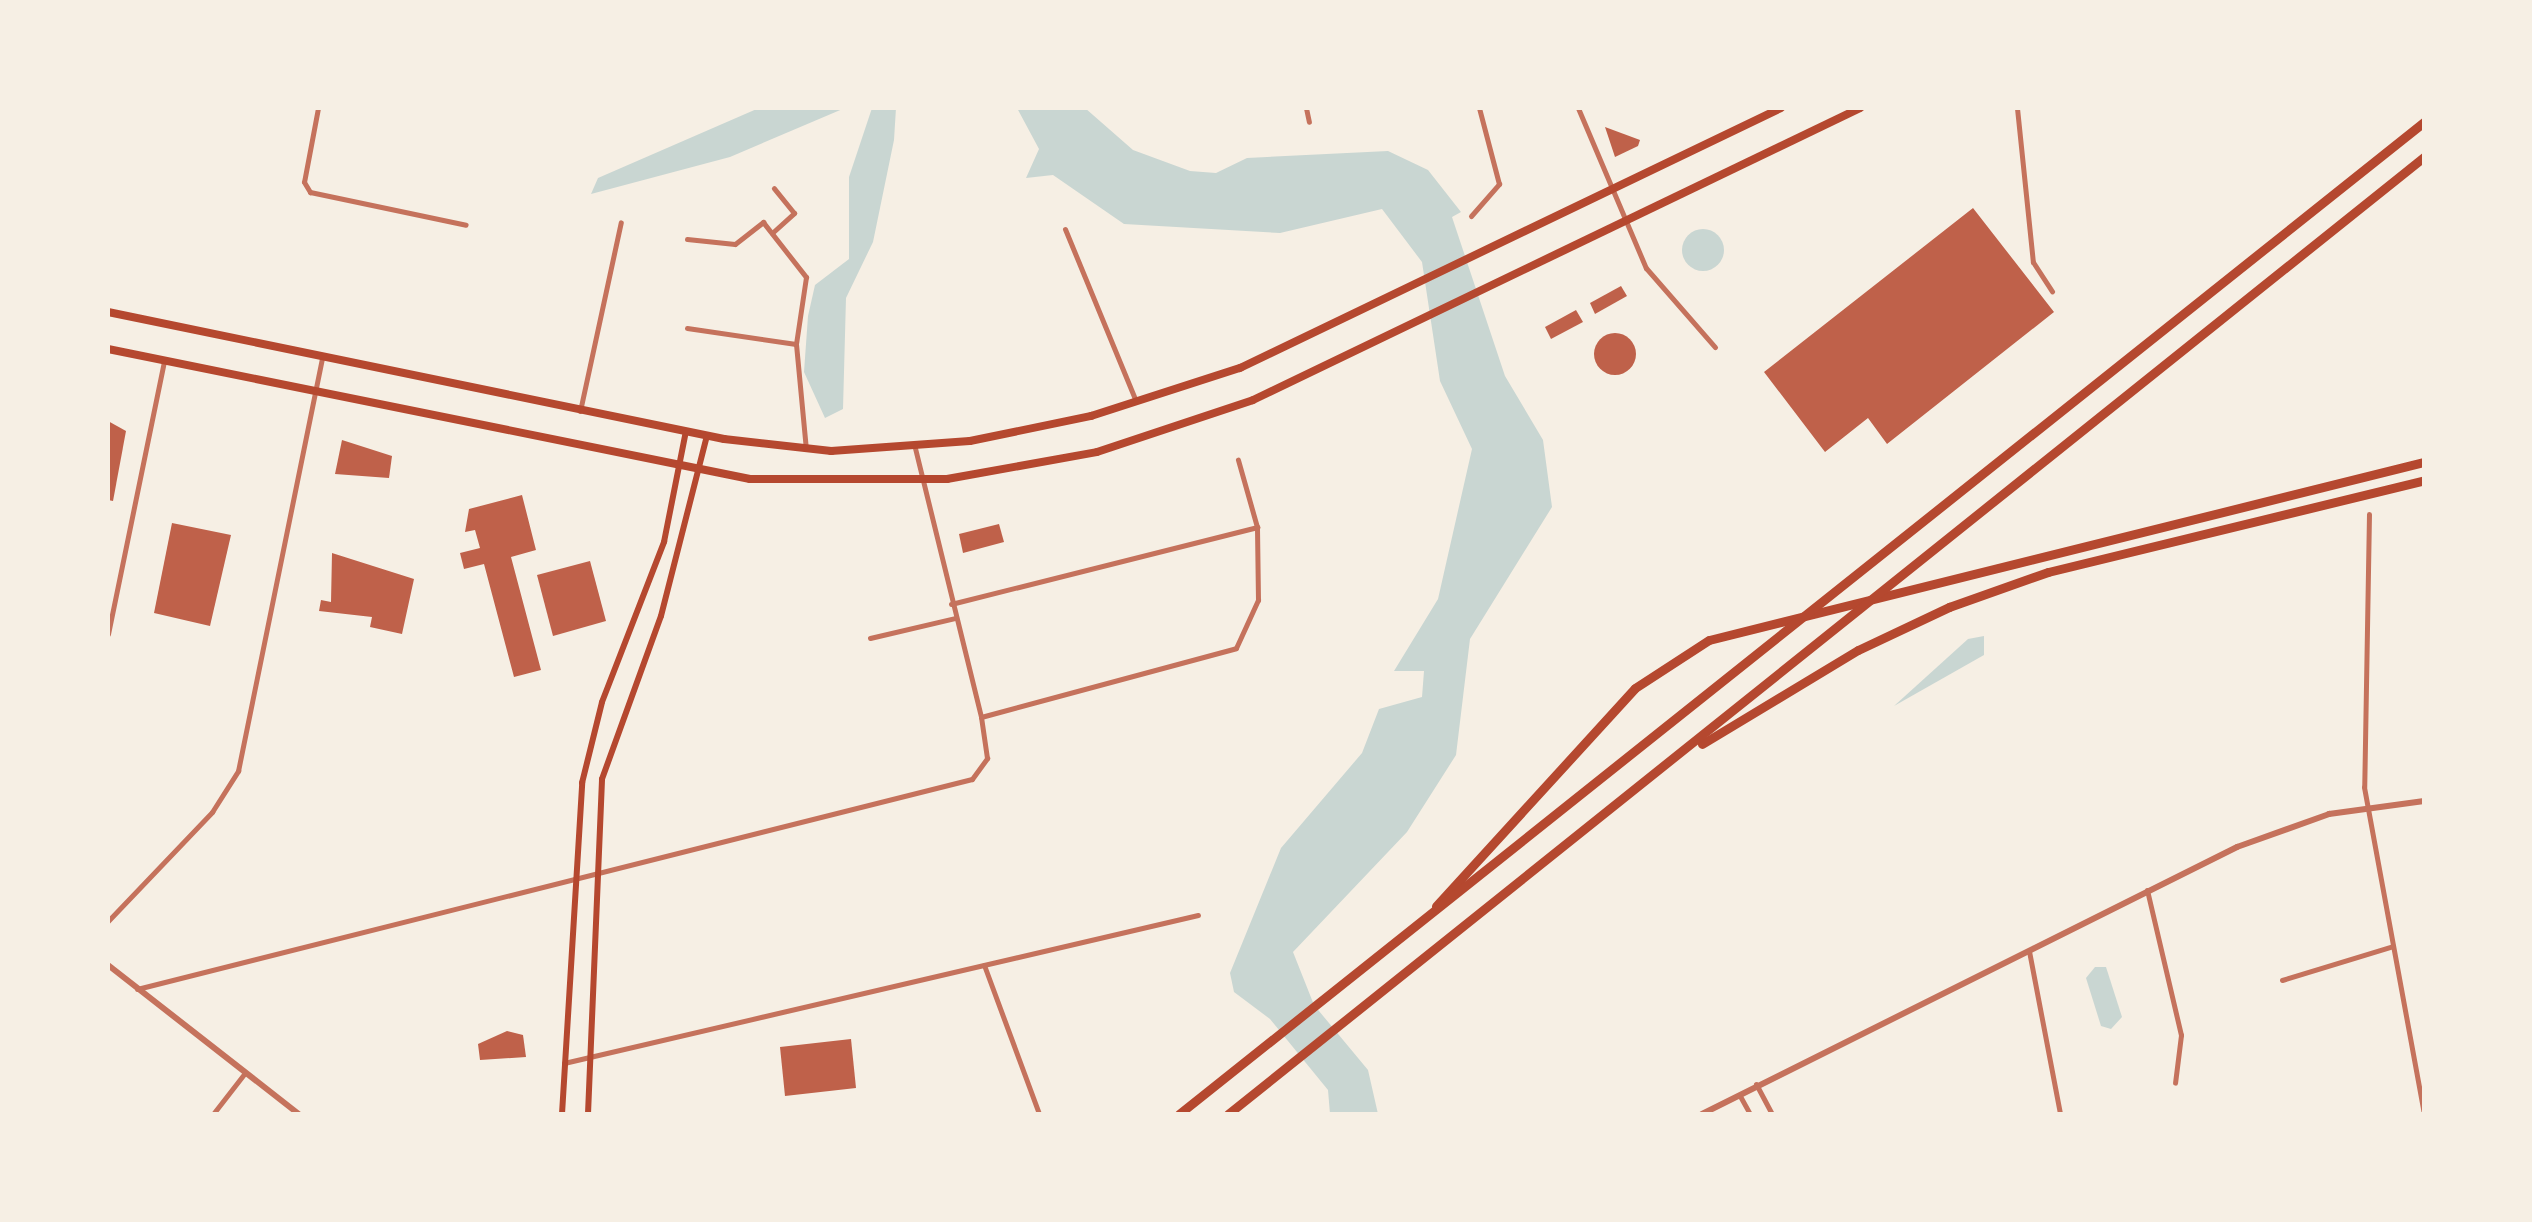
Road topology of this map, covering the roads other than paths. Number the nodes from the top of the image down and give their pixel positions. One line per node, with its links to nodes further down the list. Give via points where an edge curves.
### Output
1 (318, 108): 17 (street, via 306,188)
2 (1306, 108): 10 (street)
3 (1479, 108): 15 (street, via 1499,184)
4 (1578, 108): 14 (street)
5 (1781, 108): 14 (main road)
6 (1860, 108): 18 (main road)
7 (2017, 108): 9 (street)
8 (2024, 108): 9 (street)
9 (2021, 117): 22 (street, via 2033,262)
10 (1310, 122)
11 (2424, 122): 58 (highway)
12 (2424, 156): 50 (highway)
13 (774, 188): 20 (street, via 794,213)
14 (1609, 192): 18 (street); 31 (main road, via 1240,368)
15 (1471, 216)
16 (621, 222): 32 (street)
17 (466, 224)
18 (1622, 224): 26 (street, via 1646,268); 42 (main road, via 1423,322 1161,433)
19 (1065, 229): 31 (street)
20 (772, 233): 21 (street, via 763,222 735,244); 25 (street, via 808,284)
21 (687, 239)
22 (2052, 292)
23 (108, 312): 28 (main road)
24 (687, 328): 25 (street)
25 (796, 344): 36 (street)
26 (1715, 347)
27 (108, 348): 29 (main road)
28 (322, 356): 30 (street); 32 (main road)
29 (164, 361): 30 (main road); 47 (street)
30 (316, 392): 39 (main road); 57 (street, via 238,771 212,812)
31 (1137, 404): 35 (main road)
32 (580, 410): 33 (main road)
33 (686, 432): 34 (main road); 39 (main road)
34 (706, 436): 36 (main road); 40 (main road)
35 (915, 448): 36 (main road); 42 (street)
36 (806, 449)
37 (1238, 460): 44 (street)
38 (2424, 462): 58 (highway, via 1709,640 1634,688)
39 (679, 466): 40 (main road); 54 (main road, via 664,542 592,738)
40 (700, 470): 42 (main road, via 816,485); 53 (main road, via 661,616 606,759)
41 (2424, 480): 50 (highway, via 2082,564 1949,608 1858,650)
42 (918, 483): 45 (street)
43 (2369, 514): 52 (street)
44 (1257, 528): 45 (street); 49 (street, via 1255,618 1236,648)
45 (951, 604): 46 (street)
46 (955, 618): 48 (street); 49 (street)
47 (108, 634)
48 (870, 638)
49 (980, 717): 53 (street, via 987,758 972,779)
50 (1674, 761): 77 (highway)
51 (2424, 800): 52 (street)
52 (2367, 806): 55 (street, via 2292,824); 59 (street)
53 (595, 869): 54 (street); 65 (main road)
54 (572, 878): 64 (street); 66 (main road)
55 (2147, 890): 60 (street); 68 (street, via 2182,1035)
56 (1198, 915): 61 (street)
57 (108, 921)
58 (1406, 936): 76 (highway)
59 (2393, 946): 63 (street); 82 (street)
60 (2028, 948): 69 (street); 81 (street)
61 (984, 965): 65 (street); 75 (street)
62 (108, 966): 64 (street)
63 (2282, 980)
64 (137, 989): 67 (street)
65 (593, 1059): 66 (street); 74 (main road)
66 (564, 1063): 73 (main road)
67 (244, 1074): 71 (street); 72 (street)
68 (2175, 1082)
69 (1756, 1084): 70 (street); 80 (street)
70 (1738, 1093): 78 (street); 79 (street)
71 (213, 1114)
72 (299, 1114)
73 (562, 1114)
74 (588, 1114)
75 (1039, 1114)
76 (1179, 1114)
77 (1228, 1114)
78 (1702, 1114)
79 (1750, 1114)
80 (1772, 1114)
81 (2060, 1114)
82 (2424, 1114)

